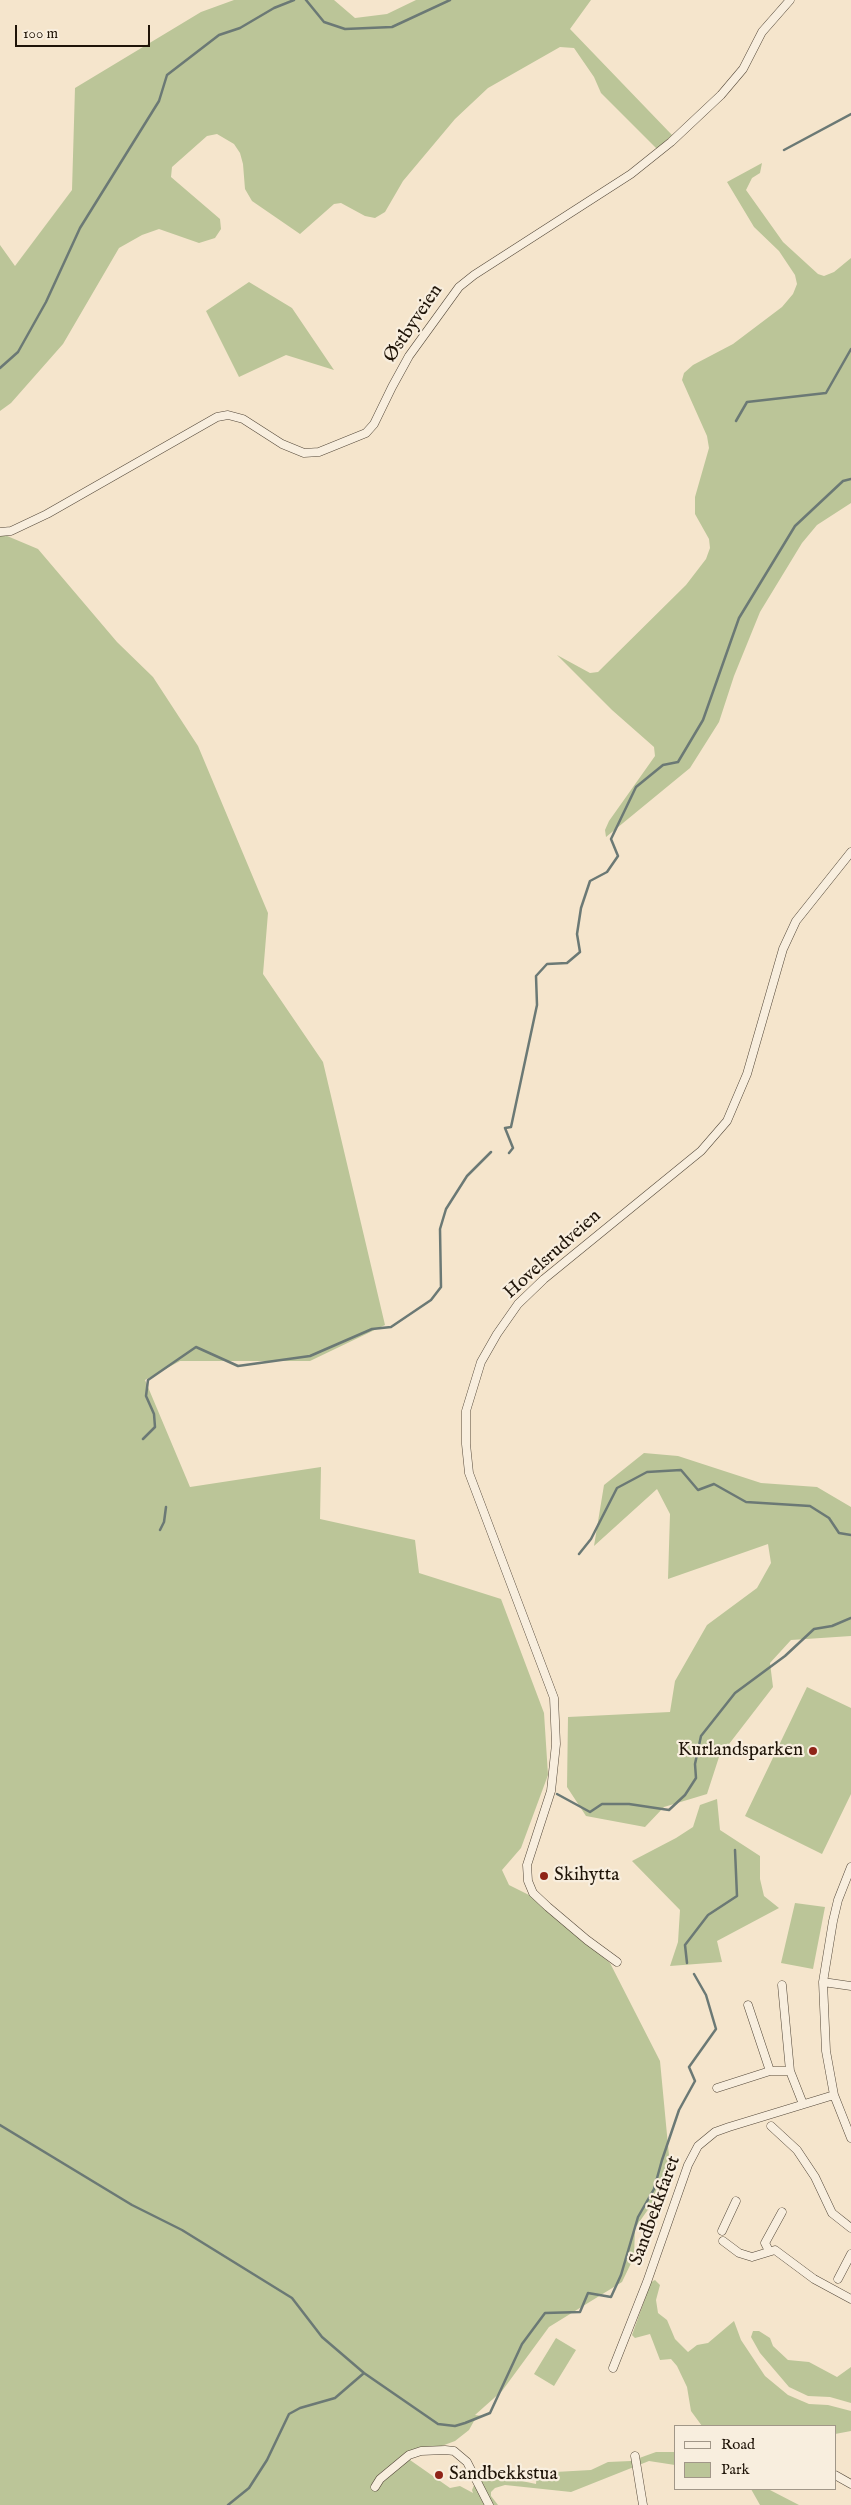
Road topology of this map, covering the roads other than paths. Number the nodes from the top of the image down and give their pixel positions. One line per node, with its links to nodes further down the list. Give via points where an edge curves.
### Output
1 (790, 0): 2 (street, Østbyveien, via 762,32 743,69 721,95 671,142 630,174 459,287 409,356 374,424 366,433 319,452 304,453 282,444 243,419 217,416 26,524)
2 (0, 532)
3 (851, 852): 5 (street, Hovelsrudveien, via 796,921 783,949 758,1038 727,1121 701,1151 544,1279 518,1304 481,1362 466,1411 469,1473 554,1698 556,1744 551,1791 527,1865 528,1881 533,1893 548,1907)
4 (851, 1867): 6 (street, via 834,1914)
5 (617, 1962)
6 (823, 1982): 8 (street); 13 (street, via 826,2051)
7 (782, 1985): 11 (street)
8 (851, 1986)
9 (748, 2005): 10 (street)
10 (770, 2071): 11 (street); 12 (street)
11 (790, 2071): 14 (street)
12 (718, 2088)
13 (834, 2095): 14 (street, Sandbekkfaret); 16 (street)
14 (803, 2104): 26 (street, Sandbekkfaret, via 715,2132 698,2146 688,2165 648,2282)
15 (771, 2126): 19 (street, via 797,2150 815,2177 832,2213)
16 (851, 2138)
17 (736, 2201): 20 (street)
18 (782, 2212): 22 (street, via 766,2243)
19 (851, 2228)
20 (722, 2231)
21 (723, 2241): 22 (street, via 739,2253 752,2257)
22 (772, 2251): 25 (street)
23 (851, 2254): 24 (street)
24 (838, 2279)
25 (851, 2299)
26 (613, 2368)
27 (635, 2456): 32 (street)
28 (836, 2476): 29 (street)
29 (851, 2484)
30 (375, 2487): 31 (street, via 409,2455 437,2449 454,2452 467,2462)
31 (489, 2505)
32 (643, 2505)

